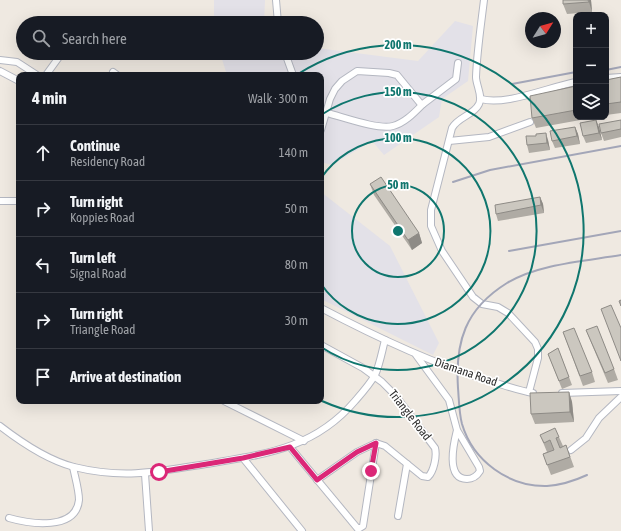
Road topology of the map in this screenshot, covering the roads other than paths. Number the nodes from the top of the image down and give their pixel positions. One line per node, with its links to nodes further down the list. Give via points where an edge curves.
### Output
1 (276, 0): 3 (street)
2 (484, 0): 16 (street, via 476,79)
3 (277, 16)
4 (0, 60): 9 (street, via 17,62)
5 (57, 60): 10 (street)
6 (288, 60): 11 (street)
7 (458, 63): 17 (street, via 456,79)
8 (0, 71): 14 (street)
9 (32, 72)
10 (48, 72)
11 (292, 72)
12 (621, 77): 13 (street)
13 (609, 78)
14 (16, 79)
15 (573, 83): 16 (street, via 506,99)
16 (480, 99): 21 (street, via 480,103 473,111 455,124)
17 (423, 104): 18 (street, via 410,116 392,126 376,125); 18 (street, via 398,75 357,71 335,89)
18 (327, 113): 19 (street)
19 (324, 122)
20 (530, 122): 21 (street, via 489,137)
21 (449, 141): 30 (street, via 431,210 431,226 442,251 473,297 482,304 498,307 508,313 535,342 538,358)
22 (0, 201): 23 (street)
23 (16, 201)
24 (324, 310): 25 (street, Diamana Road)
25 (385, 340): 27 (street, Diamana Road); 28 (street)
26 (324, 347): 28 (street)
27 (415, 354): 30 (street, Diamana Road); 36 (street, via 449,400)
28 (374, 376): 37 (street, via 364,392 338,419 328,428); 42 (street, Triangle Road, via 395,395 435,448 433,470 428,477 422,476)
29 (621, 391): 32 (street)
30 (529, 392): 31 (street, Diamana Road)
31 (542, 393)
32 (557, 393)
33 (621, 397): 40 (street, via 599,418 586,438)
34 (230, 404): 37 (street)
35 (0, 426): 43 (street, via 32,448)
36 (457, 430): 36 (street, via 480,467 477,475 468,479 460,478 453,467 452,456)
37 (304, 441): 39 (street)
38 (376, 443): 42 (street, Triangle Road, via 385,446); 45 (street, via 357,452); 45 (street, via 361,528 354,526)
39 (290, 447): 41 (street); 45 (street)
40 (570, 450)
41 (243, 458): 44 (street); 49 (street)
42 (407, 464): 46 (street)
43 (73, 467): 44 (street, via 114,473); 47 (street, via 79,499 74,512 60,524 29,524)
44 (145, 474): 48 (street)
45 (317, 480)
46 (398, 516)
47 (9, 518)
48 (149, 531)
49 (302, 531)

